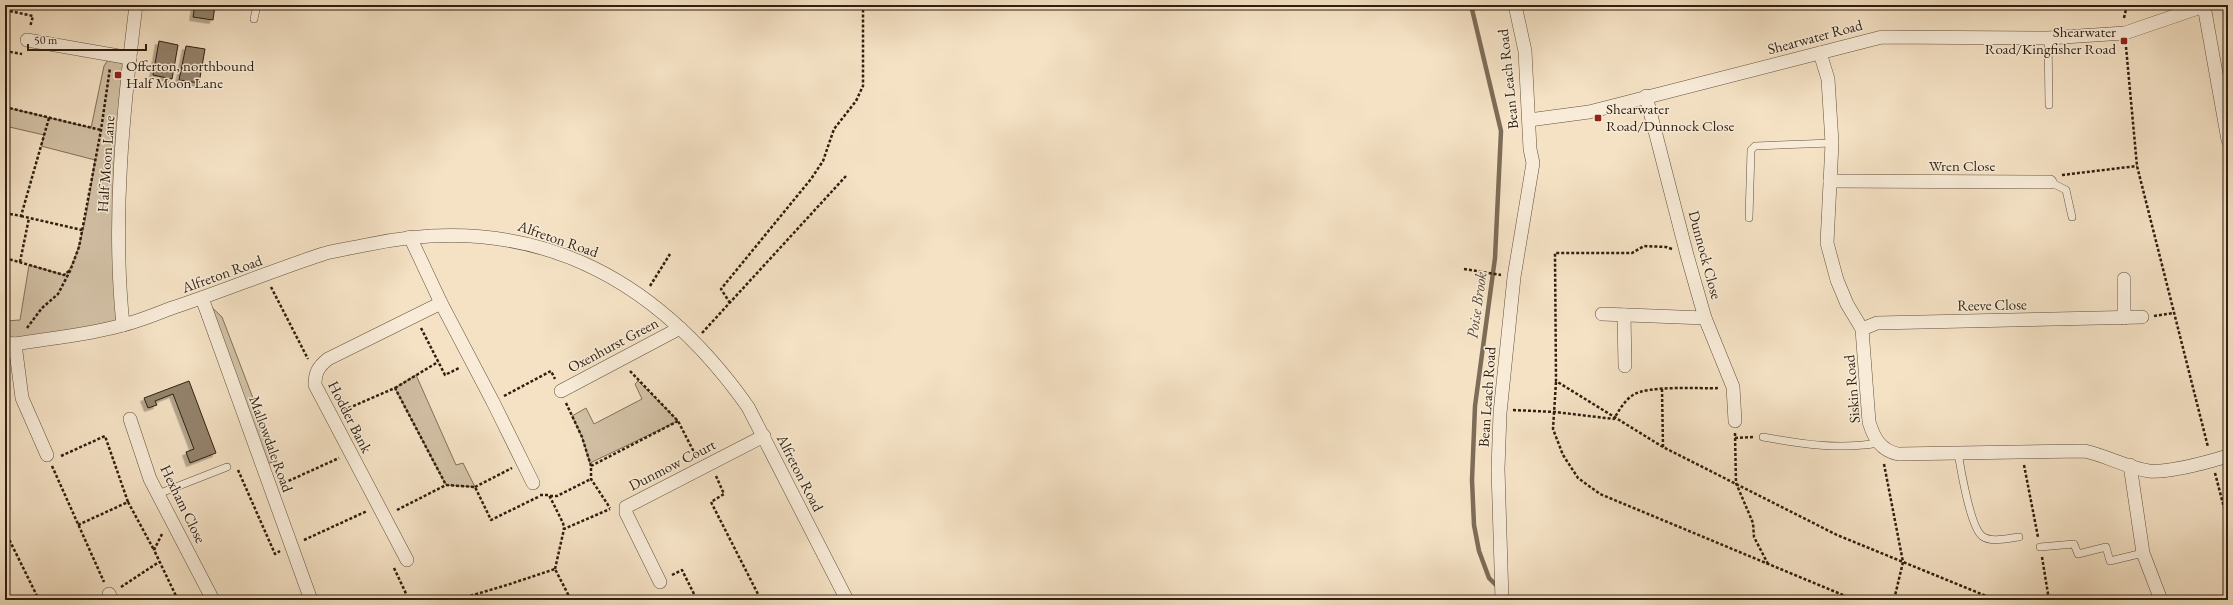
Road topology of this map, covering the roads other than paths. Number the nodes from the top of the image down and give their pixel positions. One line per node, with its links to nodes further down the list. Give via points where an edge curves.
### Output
1 (136, 5): 9 (street, Half Moon Lane)
2 (257, 5): 5 (lane)
3 (1516, 5): 12 (street, Bean Leach Road, via 1525,51)
4 (2206, 6): 6 (street, Shearwater Road, via 2125,33); 13 (street)
5 (254, 19)
6 (2048, 38): 8 (street, Shearwater Road, via 1882,37); 11 (lane)
7 (27, 40): 9 (street)
8 (1820, 53): 10 (street, Shearwater Road); 14 (street, Siskin Road, via 1828,79)
9 (130, 58): 28 (street, Half Moon Lane, via 117,254)
10 (1646, 96): 12 (street, Shearwater Road, via 1589,112); 26 (street, Dunnock Close)
11 (2049, 105)
12 (1529, 120): 54 (street, Bean Leach Road, via 1527,197 1514,277 1500,410 1498,469)
13 (2228, 140)
14 (1832, 143): 15 (street, Siskin Road); 18 (lane, via 1755,146 1751,150)
15 (1830, 181): 16 (street, Wren Close); 30 (street, Siskin Road, via 1827,243 1837,280)
16 (2050, 182): 17 (lane, via 2066,190)
17 (2072, 217)
18 (1749, 218)
19 (410, 237): 21 (street, Alfreton Road, via 324,254); 22 (street); 29 (street, Alfreton Road, via 449,234 507,239 535,245 598,270 642,298)
20 (2124, 279): 27 (street)
21 (202, 298): 28 (street, Alfreton Road); 52 (street, Mallowdale Road)
22 (441, 302): 44 (street); 49 (street, Hodder Bank, via 328,360 315,374 315,385)
23 (1602, 314): 24 (street)
24 (1624, 315): 26 (street); 32 (street)
25 (2142, 317): 27 (street, Reeve Close)
26 (1705, 318): 35 (street, Dunnock Close, via 1733,387)
27 (2124, 318): 30 (street, Reeve Close, via 1877,323)
28 (123, 326): 31 (street, Alfreton Road)
29 (680, 328): 33 (street, Oxenhurst Green); 36 (street, Alfreton Road, via 695,341 729,380)
30 (1862, 329): 38 (street, Siskin Road, via 1869,422)
31 (10, 343): 41 (street, via 22,398)
32 (1625, 366)
33 (561, 391)
34 (130, 419): 45 (street, Hexham Close, via 150,479)
35 (1735, 421)
36 (764, 436): 50 (street, Dunmow Court, via 626,507 626,513); 53 (street, Alfreton Road)
37 (1763, 437): 38 (lane, via 1815,446)
38 (1880, 444): 39 (street, via 1888,452 1898,454)
39 (1958, 453): 42 (street, via 2085,451); 46 (lane, via 1972,514 1982,536 1991,540)
40 (2228, 456): 42 (street, via 2150,471)
41 (51, 458)
42 (2130, 465): 48 (street)
43 (227, 467): 45 (lane)
44 (533, 483)
45 (158, 494): 51 (street, Hexham Close)
46 (2019, 537)
47 (2040, 547): 48 (lane, via 2074,544 2078,554 2106,547 2110,561)
48 (2143, 553): 55 (street)
49 (407, 560)
50 (660, 582)
51 (213, 600)
52 (311, 600)
53 (846, 600)
54 (1502, 600)
55 (2161, 600)

